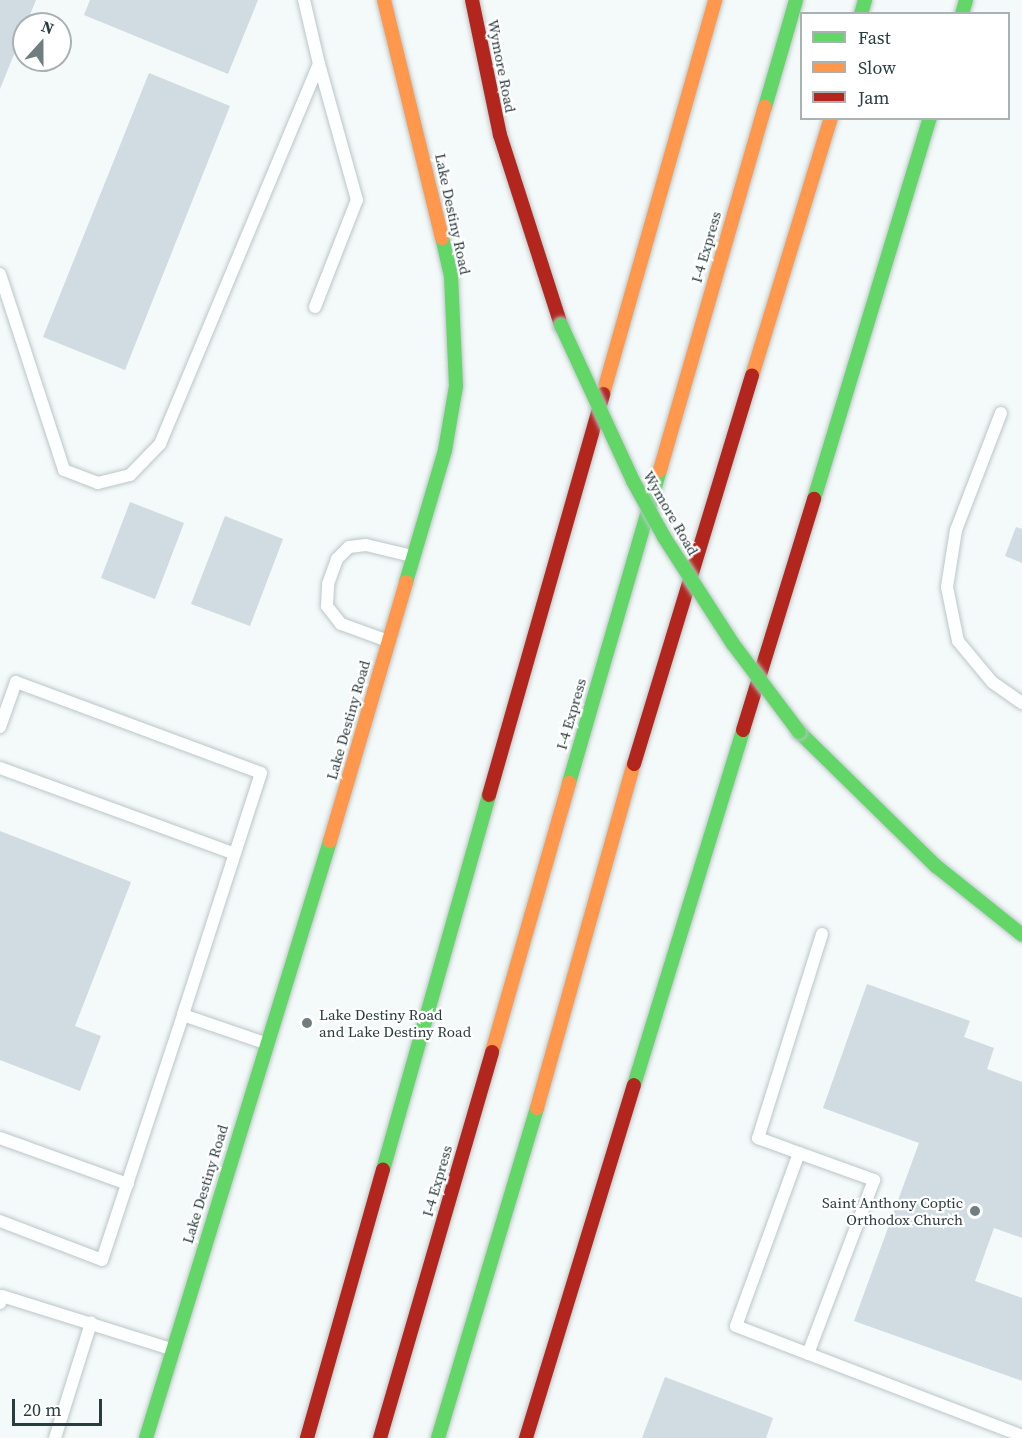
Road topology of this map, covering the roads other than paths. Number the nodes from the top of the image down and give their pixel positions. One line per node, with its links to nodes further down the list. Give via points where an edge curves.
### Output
1 (304, 0): 6 (lane)
2 (384, 0): 12 (main road, Lake Destiny Road, via 439,213 451,276 455,327 456,386 446,439)
3 (472, 0): 19 (main road, Wymore Road, bridge, via 500,135 561,325 633,481 664,537 733,644 798,732 936,866)
4 (715, 0): 33 (main road)
5 (796, 0): 34 (main road, I-4 Express)
6 (319, 64): 9 (lane, via 160,444 130,475 98,483 64,470); 10 (lane, via 357,200)
7 (830, 120): 35 (main road, via 622,803 514,1190)
8 (929, 120): 36 (main road)
9 (0, 274)
10 (315, 307)
11 (1001, 413): 14 (lane, via 956,530 947,587 958,641 992,682)
12 (413, 556): 13 (main road, Lake Destiny Road); 13 (lane, via 366,545 349,547 337,559 328,584 327,606 341,624)
13 (388, 641): 21 (main road, Lake Destiny Road)
14 (1022, 703)
15 (0, 727): 17 (lane, via 16,682 261,773)
16 (0, 768): 17 (lane)
17 (235, 854): 20 (lane)
18 (822, 934): 23 (lane, via 758,1138)
19 (1022, 934)
20 (183, 1015): 21 (lane); 24 (lane)
21 (266, 1044): 28 (main road, Lake Destiny Road)
22 (0, 1138): 24 (lane)
23 (799, 1153): 29 (lane, via 736,1326); 29 (lane, via 874,1180)
24 (128, 1184): 25 (lane, via 102,1260)
25 (0, 1221)
26 (0, 1303): 27 (lane, via 2,1296)
27 (91, 1323): 28 (lane); 31 (lane)
28 (171, 1349): 32 (main road, Lake Destiny Road)
29 (808, 1354): 30 (lane)
30 (1022, 1436)
31 (55, 1438)
32 (146, 1438)
33 (307, 1438)
34 (380, 1438)
35 (438, 1438)
36 (526, 1438)

